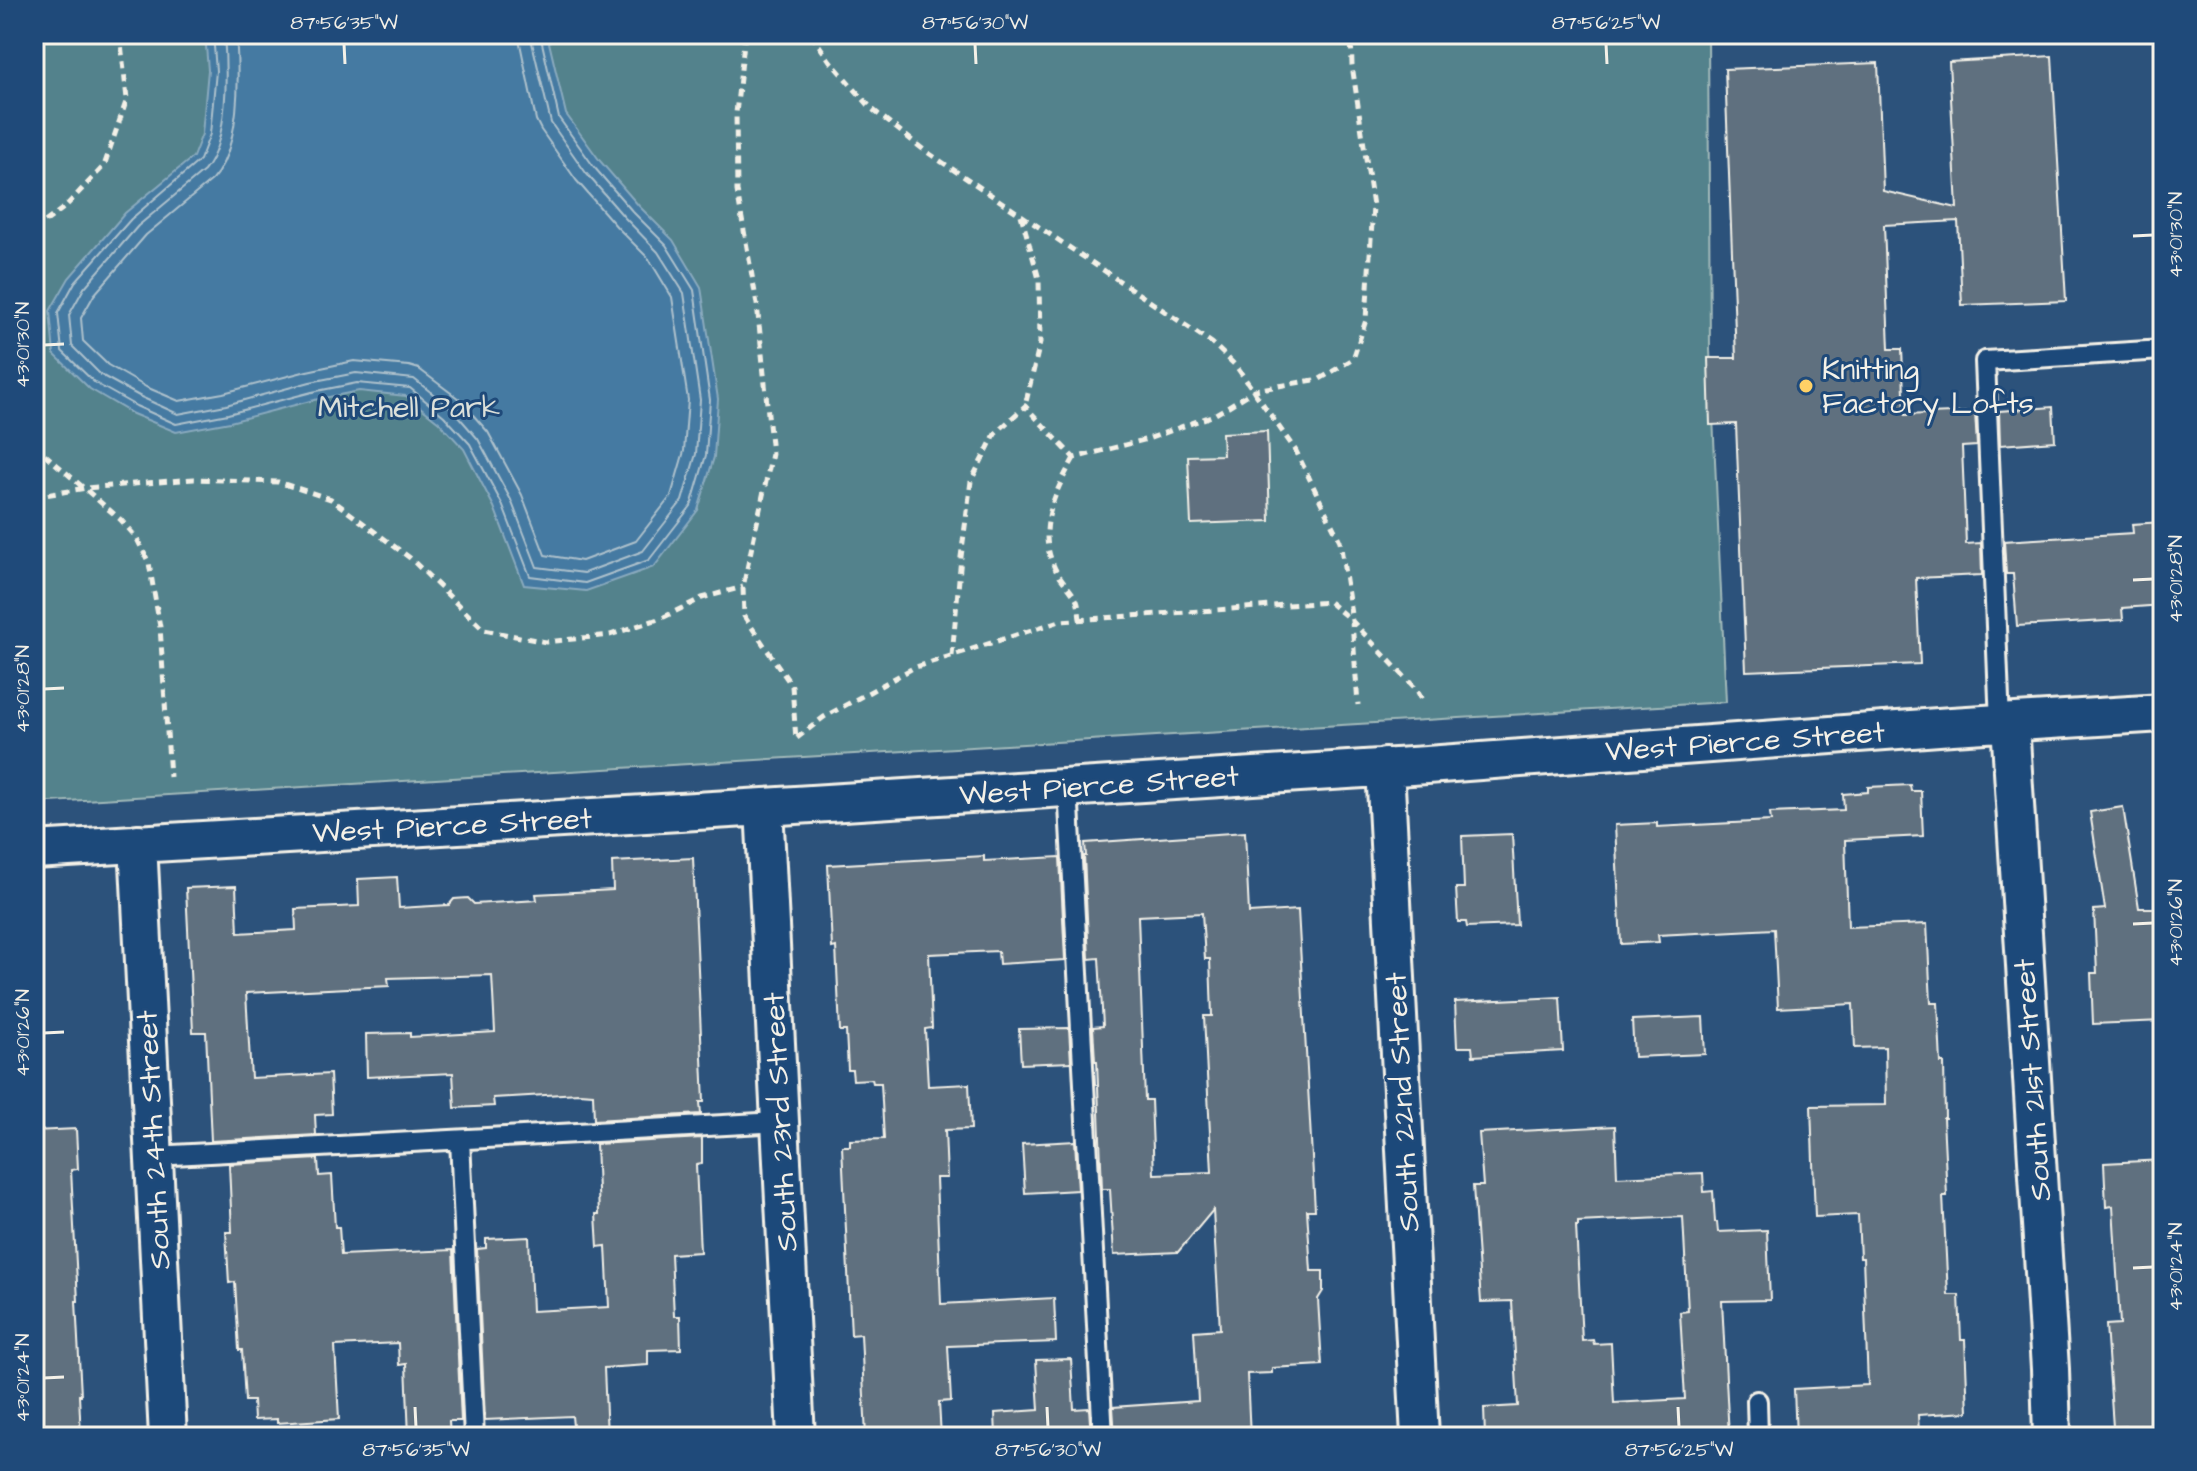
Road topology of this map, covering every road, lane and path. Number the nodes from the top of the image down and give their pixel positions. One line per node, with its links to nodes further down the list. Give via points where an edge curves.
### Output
1 (120, 34): 6 (path, via 127,99 104,166)
2 (745, 34): 14 (path, via 736,113 737,191 757,304 772,454)
3 (811, 34): 5 (path, via 872,109)
4 (1351, 34): 8 (path, via 1373,206 1366,320 1353,359 1320,379)
5 (1020, 213): 8 (path, via 1212,343); 9 (path, via 1039,279 1040,343)
6 (34, 230)
7 (2163, 350): 21 (lane, via 1985,361)
8 (1255, 390): 11 (path, via 1214,415); 16 (path, via 1296,451 1340,541)
9 (1025, 406): 11 (path); 17 (path, via 995,434 971,481)
10 (34, 445): 12 (path)
11 (1074, 458): 15 (path, via 1047,521 1053,564 1078,602)
12 (86, 488): 13 (path); 14 (path, via 194,479 278,482 331,499 410,558 484,630 546,642 610,635); 23 (path, via 136,537 149,563 160,627)
13 (34, 497)
14 (743, 587): 17 (path, via 744,616 792,686 796,739 824,717 913,668)
15 (1080, 619): 16 (path, via 1329,602); 17 (path)
16 (1352, 621): 18 (path); 19 (path)
17 (952, 656)
18 (1423, 702)
19 (1358, 705)
20 (2163, 713): 21 (street, West Pierce Street)
21 (2005, 723): 22 (street, West Pierce Street); 38 (street, South 21st Street)
22 (1385, 767): 24 (street, West Pierce Street); 36 (street, South 22nd Street)
23 (170, 777)
24 (1068, 787): 25 (street, West Pierce Street); 35 (lane)
25 (764, 807): 26 (street, West Pierce Street); 28 (street, South 23rd Street)
26 (138, 843): 27 (street, West Pierce Street); 30 (street, South 24th Street)
27 (34, 850)
28 (780, 1122): 29 (lane); 34 (street, South 23rd Street)
29 (460, 1140): 30 (lane); 33 (lane)
30 (154, 1156): 32 (street, South 24th Street)
31 (1757, 1401): 37 (lane)
32 (168, 1437)
33 (474, 1437)
34 (796, 1437)
35 (1103, 1437)
36 (1420, 1437)
37 (1758, 1437)
38 (2052, 1437)

